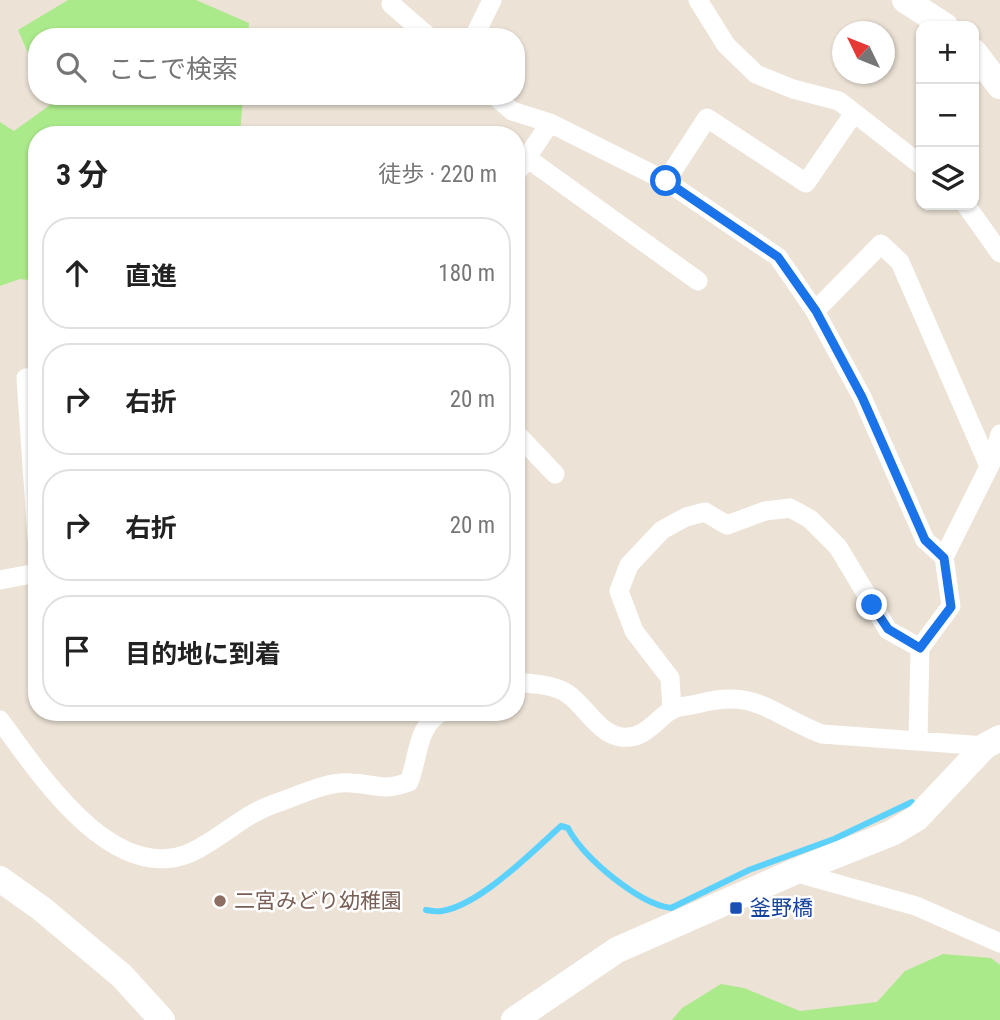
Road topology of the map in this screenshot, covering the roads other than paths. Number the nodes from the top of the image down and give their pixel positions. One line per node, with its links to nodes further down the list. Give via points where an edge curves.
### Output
1 (492, 0): 7 (street)
2 (698, 0): 11 (street, via 726,45 756,74 839,101)
3 (905, 0): 5 (street)
4 (391, 4): 6 (street)
5 (937, 21)
6 (419, 28)
7 (478, 28)
8 (979, 59): 9 (street)
9 (1000, 86)
10 (505, 105): 12 (street)
11 (854, 113): 14 (street); 16 (street, via 807,183 708,118)
12 (550, 123): 13 (street); 16 (street)
13 (525, 161)
14 (916, 161)
15 (525, 168): 19 (street)
16 (666, 181): 20 (street, via 778,257)
17 (970, 210): 18 (street)
18 (1000, 253)
19 (698, 281)
20 (816, 311): 25 (street, via 881,244 900,262); 27 (street, via 862,397 925,540)
21 (28, 379): 22 (street)
22 (28, 408)
23 (1000, 434): 25 (street)
24 (525, 442): 26 (street)
25 (989, 466): 27 (street)
26 (555, 474)
27 (944, 558): 30 (street, via 951,607)
28 (28, 575): 29 (street)
29 (0, 580)
30 (920, 648): 32 (street, via 888,629 838,547 810,519 790,508 765,510 727,525 705,512 662,530 629,565 619,591 634,631 670,678); 35 (street)
31 (525, 683): 32 (street, via 567,692 606,731 620,737 652,728)
32 (672, 710): 35 (street, via 719,698 742,699 765,705 822,734)
33 (0, 720): 34 (street, via 64,804 90,828 118,846 169,860 192,852 265,807 303,794 351,782 379,788 409,782 422,730)
34 (432, 721)
35 (918, 740): 36 (street)
36 (992, 742): 37 (street, via 917,818 892,834)
37 (794, 872): 39 (street, via 916,906); 41 (street, via 617,950)
38 (0, 879): 40 (street, via 122,976)
39 (1000, 943)
40 (162, 1020)
41 (514, 1020)

